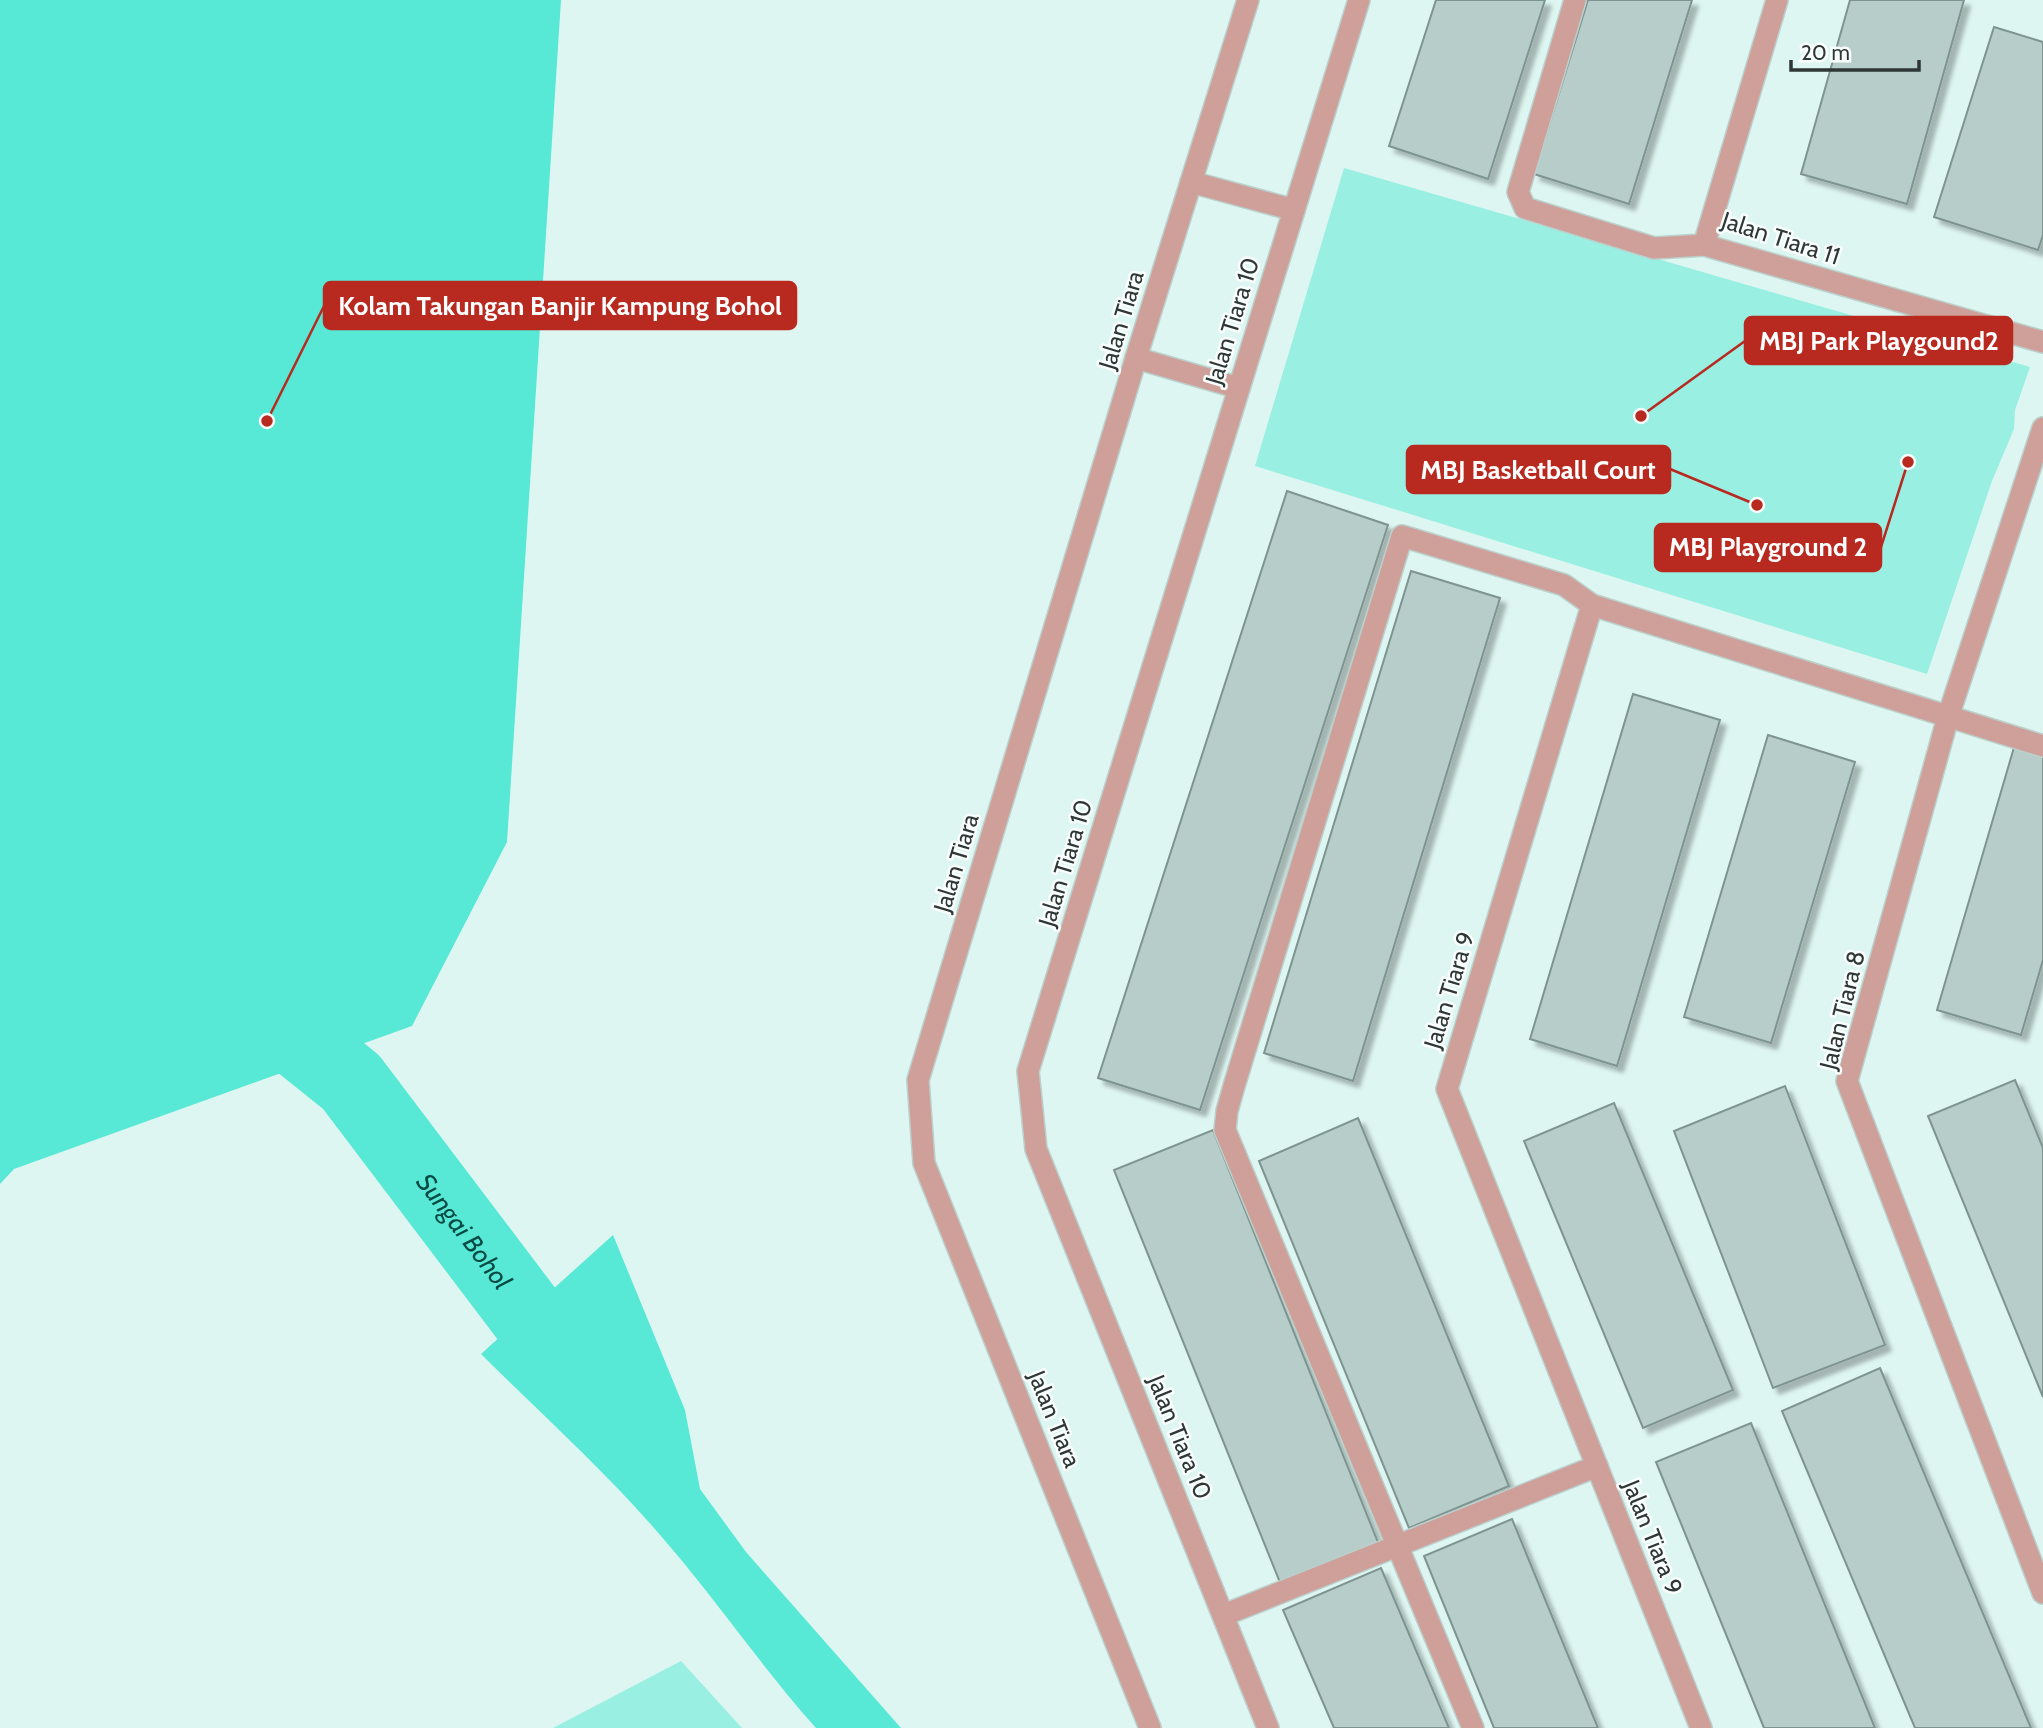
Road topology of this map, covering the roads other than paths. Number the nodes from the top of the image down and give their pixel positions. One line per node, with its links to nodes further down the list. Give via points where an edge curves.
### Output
1 (1248, 0): 5 (street, Jalan Tiara)
2 (1359, 0): 6 (street, Jalan Tiara 10)
3 (1575, 0): 7 (street, via 1518,192 1525,208 1654,248)
4 (1777, 0): 7 (street, Jalan Tiara 11)
5 (1191, 181): 6 (street); 9 (street, Jalan Tiara)
6 (1294, 210): 10 (street, Jalan Tiara 10)
7 (1704, 245): 8 (street, Jalan Tiara 11)
8 (2043, 342)
9 (1136, 358): 10 (street); 19 (street, Jalan Tiara, via 918,1080 924,1163)
10 (1238, 388): 18 (street, Jalan Tiara 10, via 1028,1071 1036,1149)
11 (2043, 428): 13 (street, Jalan Tiara 8)
12 (1592, 604): 13 (street); 15 (street, Jalan Tiara 9, via 1447,1089); 16 (street, via 1564,585 1402,536 1227,1111 1225,1130 1231,1148)
13 (1948, 717): 14 (street); 17 (street, Jalan Tiara 8, via 1847,1081)
14 (2043, 746)
15 (1597, 1466): 16 (street); 22 (street, Jalan Tiara 9)
16 (1399, 1546): 18 (street); 21 (street)
17 (2043, 1593)
18 (1224, 1615): 20 (street, Jalan Tiara 10)
19 (1150, 1728)
20 (1268, 1728)
21 (1473, 1728)
22 (1701, 1728)

